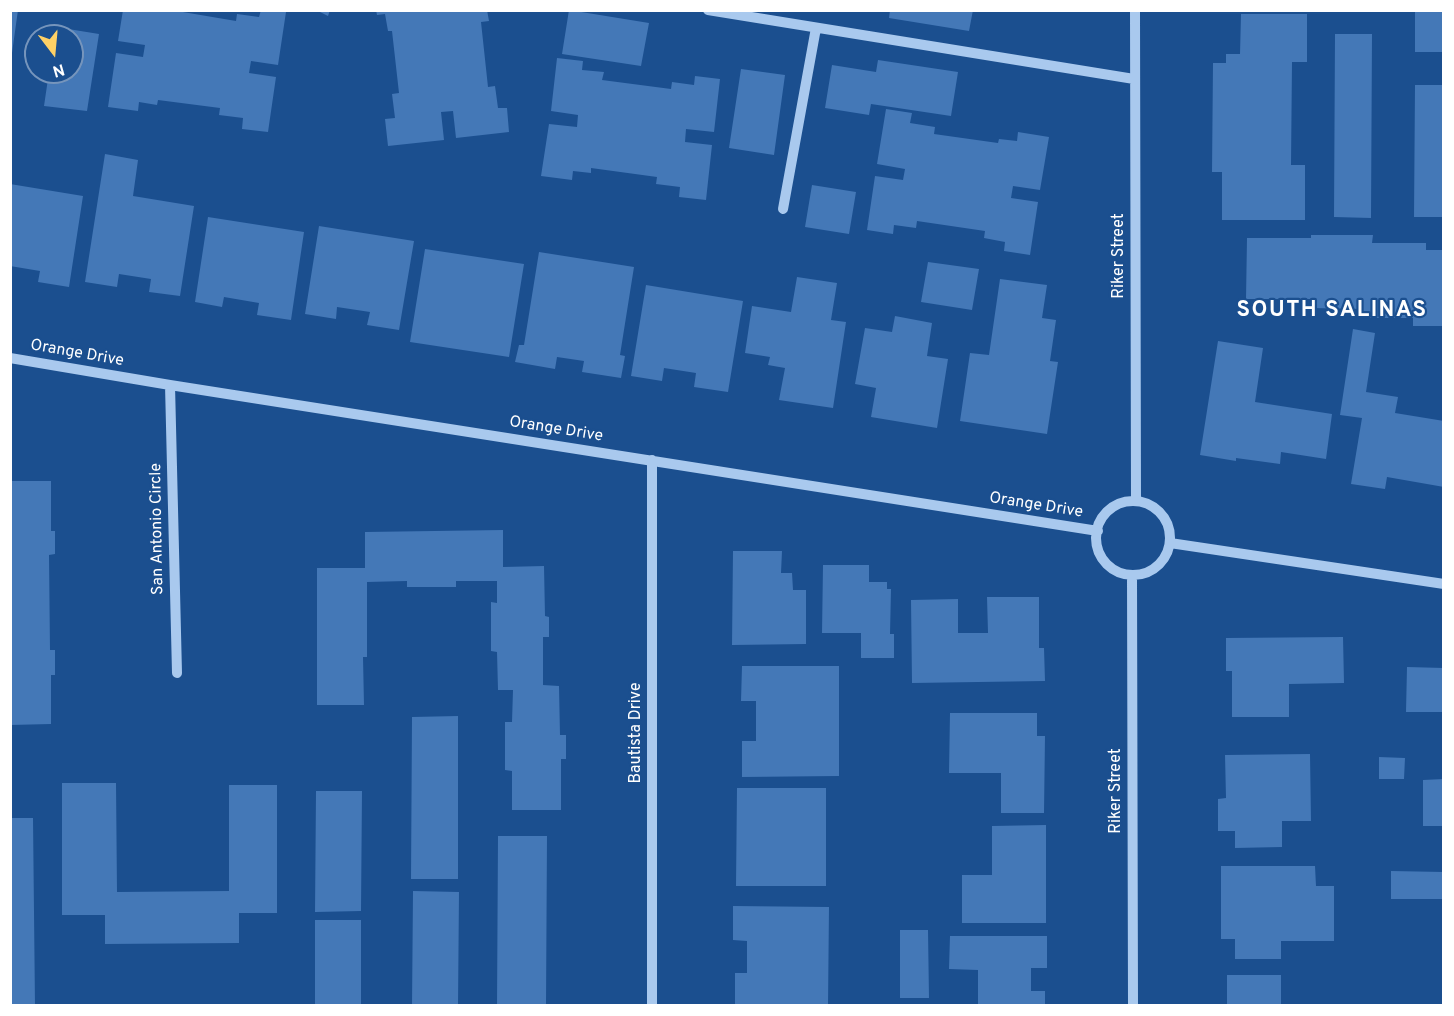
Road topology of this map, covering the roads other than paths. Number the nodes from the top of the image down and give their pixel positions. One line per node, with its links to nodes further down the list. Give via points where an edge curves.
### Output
1 (708, 10): 3 (street)
2 (1135, 10): 4 (street, Riker Street)
3 (816, 27): 4 (street); 5 (street)
4 (1134, 79): 9 (street, Riker Street)
5 (783, 209)
6 (10, 358): 7 (street, Orange Drive)
7 (170, 385): 8 (street, Orange Drive); 14 (street, San Antonio Circle)
8 (652, 460): 10 (street, Orange Drive); 15 (street, Bautista Drive)
9 (1136, 501): 10 (street, via 1116,506 1101,521); 11 (street, via 1148,504 1166,520)
10 (1098, 531): 12 (street, via 1104,561)
11 (1170, 543): 12 (street, via 1153,569); 13 (street)
12 (1132, 575): 16 (street, Riker Street)
13 (1443, 584)
14 (177, 673)
15 (652, 1005)
16 (1133, 1005)

